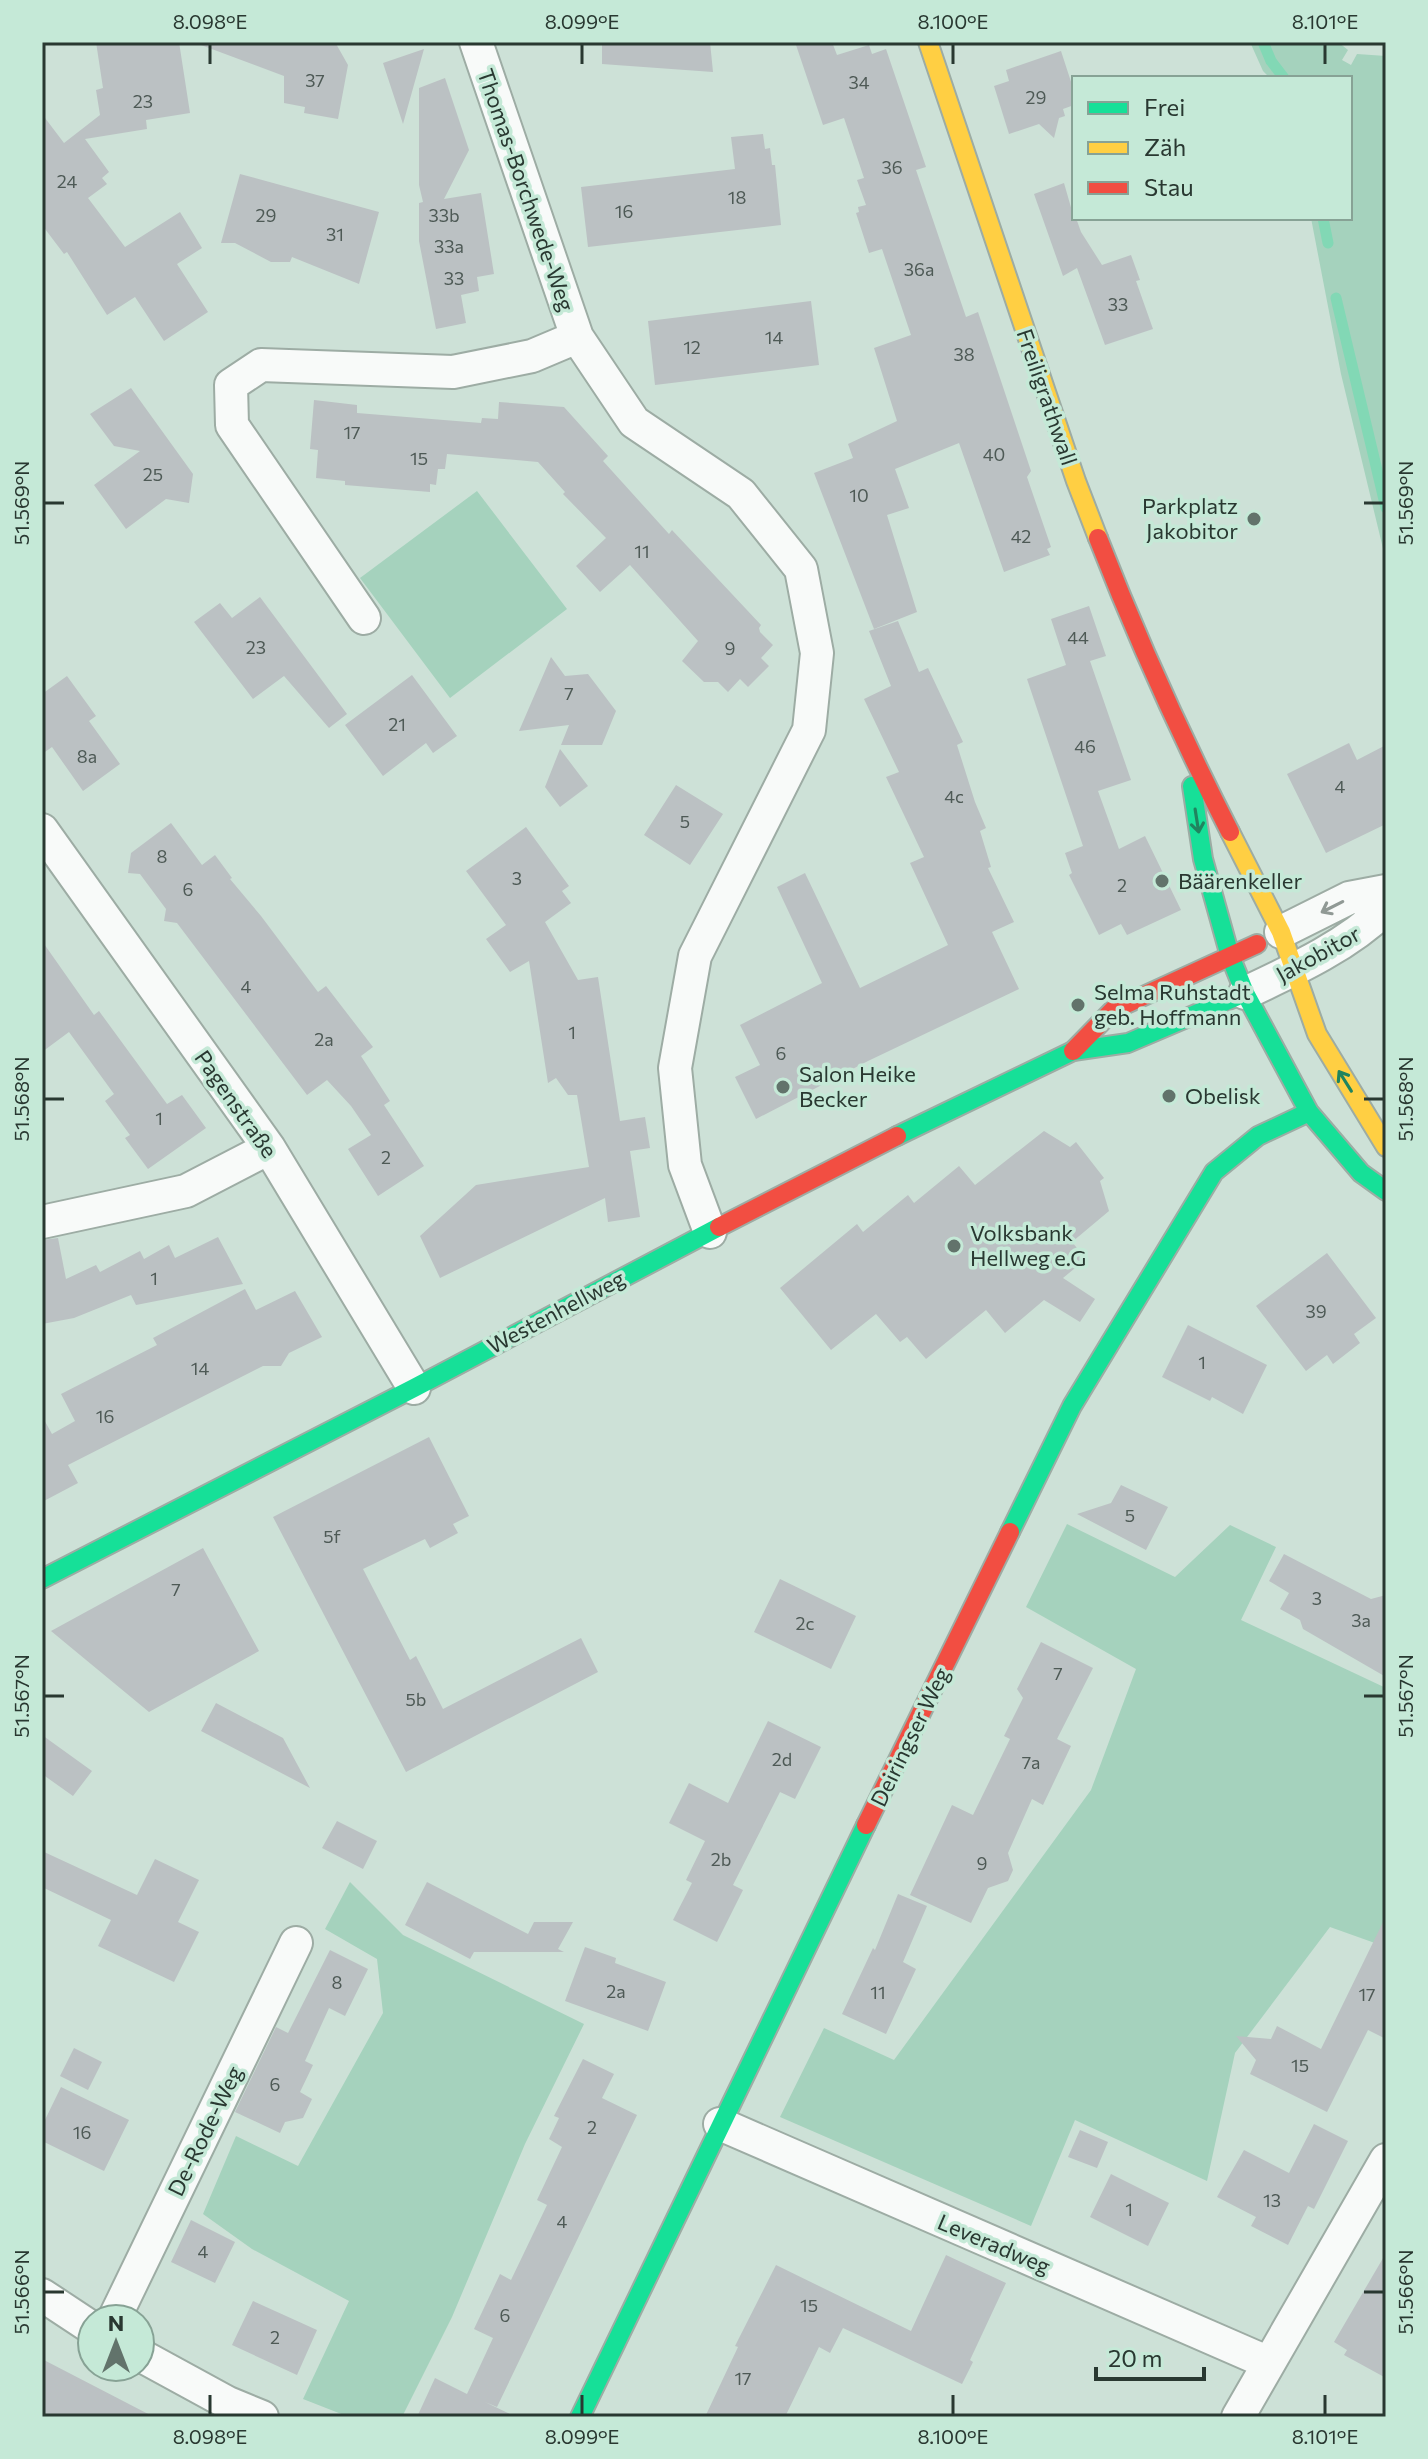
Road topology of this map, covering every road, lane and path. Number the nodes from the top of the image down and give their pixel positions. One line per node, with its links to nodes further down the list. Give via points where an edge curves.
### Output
1 (476, 42): 3 (street, Thomas-Borchwede-Weg)
2 (928, 42): 5 (street, Freiligrathwall, via 1076,481)
3 (577, 337): 4 (street, Thomas-Borchwede-Weg, via 532,356 453,372 261,365 231,385 232,425); 19 (street, Thomas-Borchwede-Weg, via 634,422 741,494 801,569 817,653 809,730 695,956 675,1068 685,1165)
4 (364, 618)
5 (1185, 744): 9 (street, Freiligrathwall); 10 (street, Freiligrathwall, one-way to 10, via 1203,859)
6 (42, 830): 16 (street, Pagenstraße)
7 (1386, 891): 9 (street, Jakobitor, one-way to 9, via 1349,898)
8 (1386, 908): 11 (street, Jakobitor, via 1366,928)
9 (1281, 932): 10 (street, Westenhellweg); 11 (street, Freiligrathwall)
10 (1230, 956): 12 (street, Freiligrathwall); 13 (street, Westenhellweg, via 1113,1010)
11 (1294, 970): 12 (street, Jakobitor); 15 (street, Freiligrathwall, one-way to 11, via 1317,1034)
12 (1245, 993): 13 (street, Westenhellweg, via 1128,1043); 14 (street, Freiligrathwall)
13 (1073, 1051): 19 (street, Westenhellweg)
14 (1309, 1112): 17 (street, Freiligrathwall, via 1361,1173); 23 (street, Deiringser Weg, via 1244,1143 1214,1172 1072,1406)
15 (1386, 1147)
16 (269, 1148): 18 (street, via 186,1191); 20 (street, Pagenstraße)
17 (1386, 1191)
18 (42, 1222)
19 (710, 1232): 20 (street, Westenhellweg)
20 (414, 1388): 21 (street, Westenhellweg)
21 (42, 1579)
22 (296, 1943): 26 (street, De-Rode-Weg)
23 (720, 2124): 28 (street, Leveradweg); 31 (street, Deiringser Weg)
24 (1386, 2160): 28 (street)
25 (42, 2295): 27 (street)
26 (122, 2303)
27 (76, 2317)
28 (1269, 2363): 32 (street)
29 (156, 2364): 30 (street)
30 (262, 2417)
31 (580, 2417)
32 (1238, 2417)

